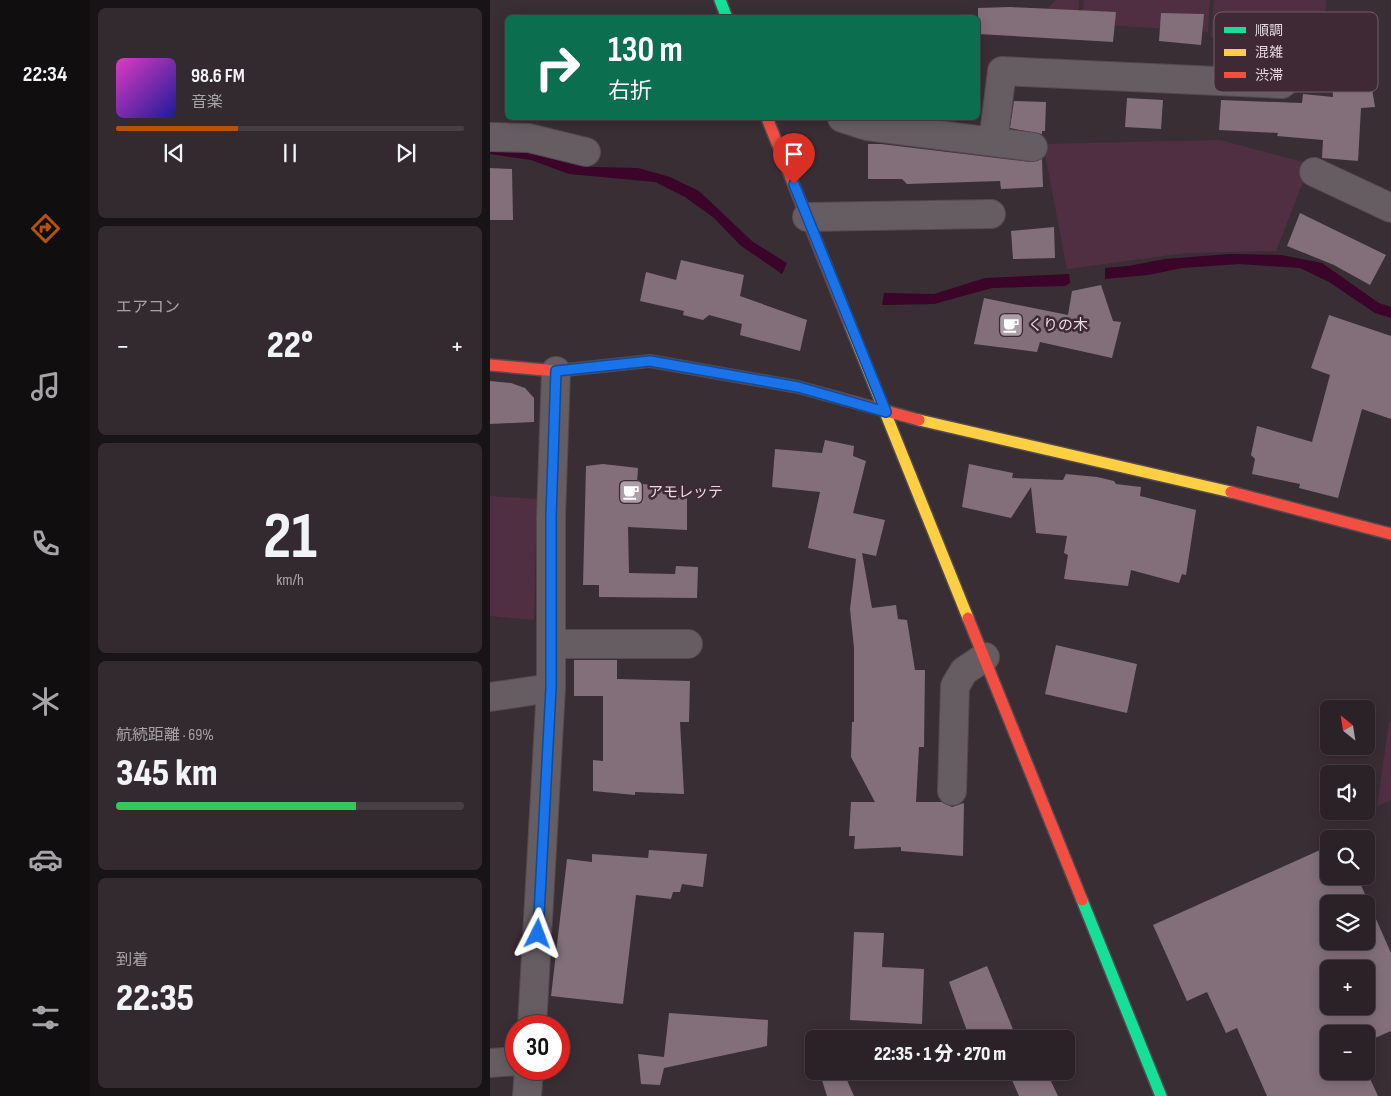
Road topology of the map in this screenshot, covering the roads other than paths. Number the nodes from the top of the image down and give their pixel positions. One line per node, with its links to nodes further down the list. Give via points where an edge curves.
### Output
1 (720, 0): 2 (street)
2 (726, 15)
3 (1214, 81): 7 (street, via 1002,71)
4 (768, 120): 13 (street)
5 (848, 120): 7 (street, via 867,126)
6 (490, 137): 9 (street, via 528,138)
7 (993, 142): 8 (street)
8 (1033, 147)
9 (586, 152)
10 (1314, 172): 11 (street)
11 (1391, 208)
12 (991, 214): 13 (street)
13 (807, 217): 16 (street)
14 (490, 365): 15 (street)
15 (556, 371): 16 (street, via 650,361 798,387); 18 (street)
16 (886, 412): 17 (street); 20 (street)
17 (1390, 532)
18 (551, 644): 19 (street); 21 (street)
19 (688, 644)
20 (985, 657): 23 (street, via 964,671 955,686); 29 (street)
21 (551, 688): 22 (street); 24 (street)
22 (490, 697)
23 (952, 791)
24 (533, 1015)
25 (505, 1062): 26 (street)
26 (490, 1063)
27 (528, 1080): 28 (street)
28 (527, 1096)
29 (1161, 1096)

